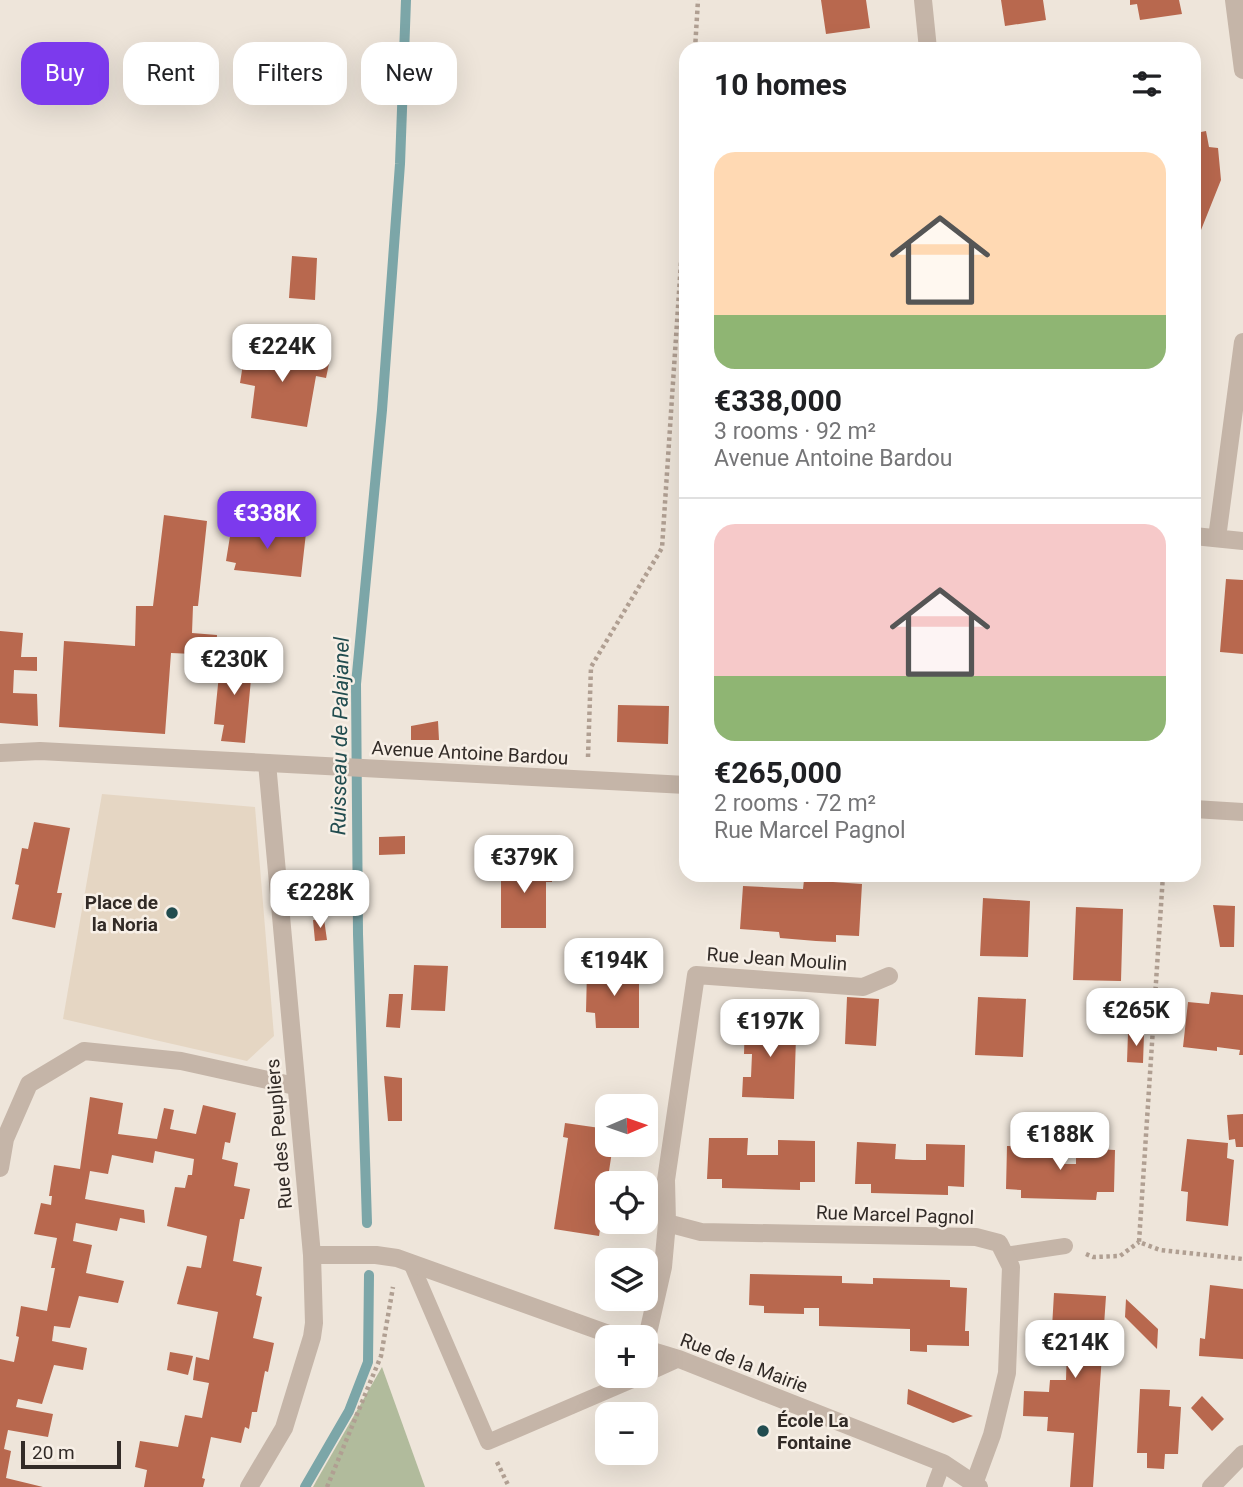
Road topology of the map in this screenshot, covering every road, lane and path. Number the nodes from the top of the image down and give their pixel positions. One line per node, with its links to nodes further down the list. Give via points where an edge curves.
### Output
1 (698, 0): 4 (path)
2 (923, 0): 5 (street)
3 (1234, 0): 6 (street)
4 (695, 42)
5 (927, 42)
6 (1243, 70)
7 (679, 300): 14 (path, via 662,548 591,667)
8 (1243, 342): 10 (street)
9 (1201, 537): 10 (street)
10 (1217, 538): 11 (street)
11 (1243, 541)
12 (0, 753): 13 (street, Avenue Antoine Bardou)
13 (267, 763): 14 (street, Avenue Antoine Bardou); 20 (street, Rue des Peupliers)
14 (587, 781): 15 (street, Avenue Antoine Bardou)
15 (679, 785)
16 (1201, 809): 17 (street)
17 (1243, 812)
18 (1163, 882): 23 (path)
19 (889, 976): 22 (street, Rue Jean Moulin, via 863,987 696,975 666,1180)
20 (295, 1086): 21 (street, via 181,1061 83,1051 29,1084 5,1139); 25 (street, Rue des Peupliers)
21 (0, 1168)
22 (667, 1223): 26 (street, Rue Marcel Pagnol, via 701,1232 976,1237 999,1244); 29 (street, Rue Jean Moulin)
23 (1139, 1242): 24 (path, via 1120,1256 1093,1257); 27 (path, via 1160,1250)
24 (1065, 1246): 26 (lane)
25 (312, 1255): 28 (street, via 376,1255); 38 (street, Rue des Peupliers, via 312,1337 284,1428)
26 (1005, 1255): 37 (street, via 1011,1267 1007,1373)
27 (1243, 1259)
28 (404, 1261): 30 (street); 34 (lane, via 488,1443); 39 (path, via 381,1356)
29 (650, 1325)
30 (595, 1329)
31 (658, 1353): 32 (street, Rue de la Mairie)
32 (679, 1359): 33 (lane); 36 (street, Rue de la Mairie)
33 (658, 1369)
34 (614, 1388)
35 (1243, 1454): 41 (street)
36 (943, 1462): 37 (street, Rue de la Mairie); 40 (lane)
37 (976, 1485)
38 (249, 1487)
39 (327, 1487)
40 (934, 1487)
41 (1211, 1487)

